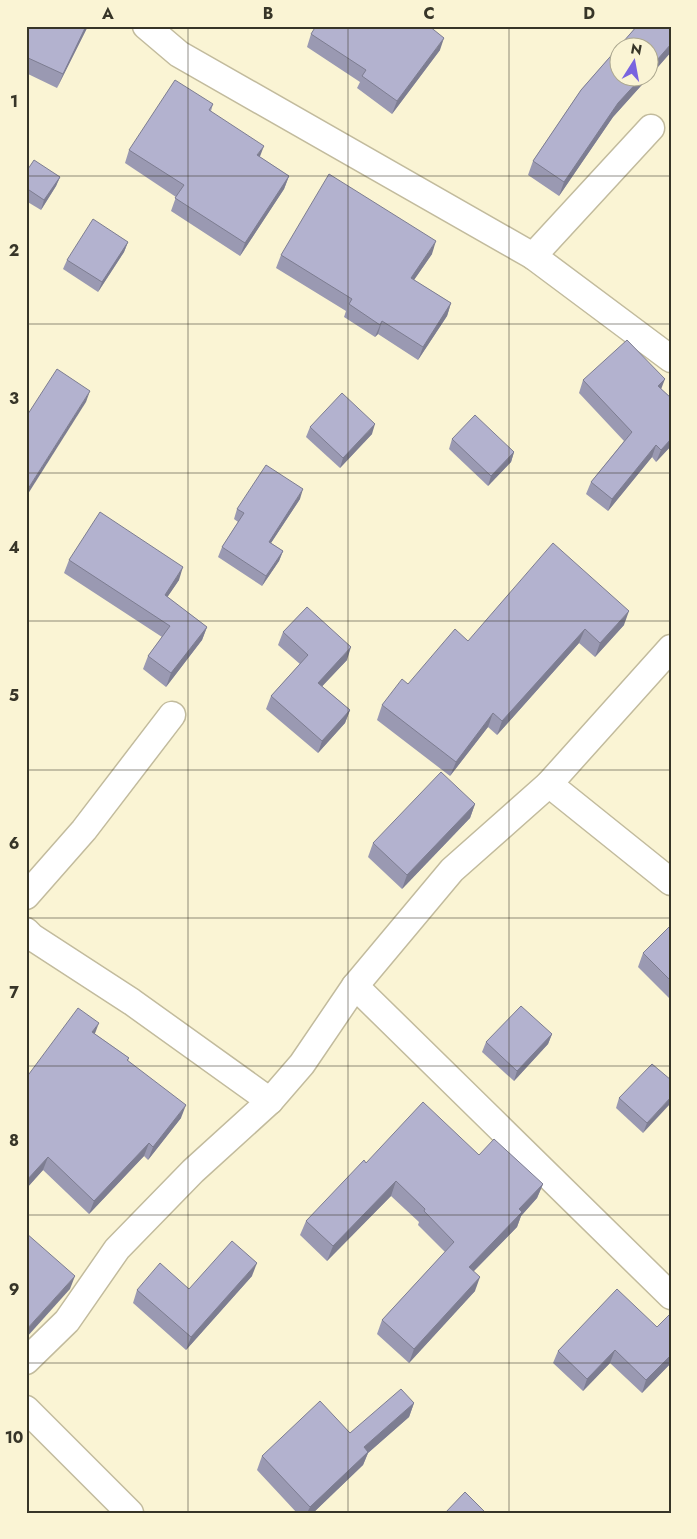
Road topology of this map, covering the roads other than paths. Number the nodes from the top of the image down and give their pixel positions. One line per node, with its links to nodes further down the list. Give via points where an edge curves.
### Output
1 (146, 26): 3 (street, via 179,54)
2 (651, 128): 3 (street)
3 (533, 256): 4 (street)
4 (671, 359)
5 (671, 648): 7 (street)
6 (172, 715): 9 (street, via 84,830)
7 (549, 784): 8 (street); 11 (street, via 452,870)
8 (671, 882)
9 (26, 896)
10 (26, 931): 12 (street)
11 (355, 986): 12 (street, via 302,1064); 13 (street)
12 (270, 1101): 14 (street, via 194,1171 117,1249 67,1321)
13 (671, 1296)
14 (26, 1361)
15 (26, 1409): 16 (street)
16 (130, 1513)

